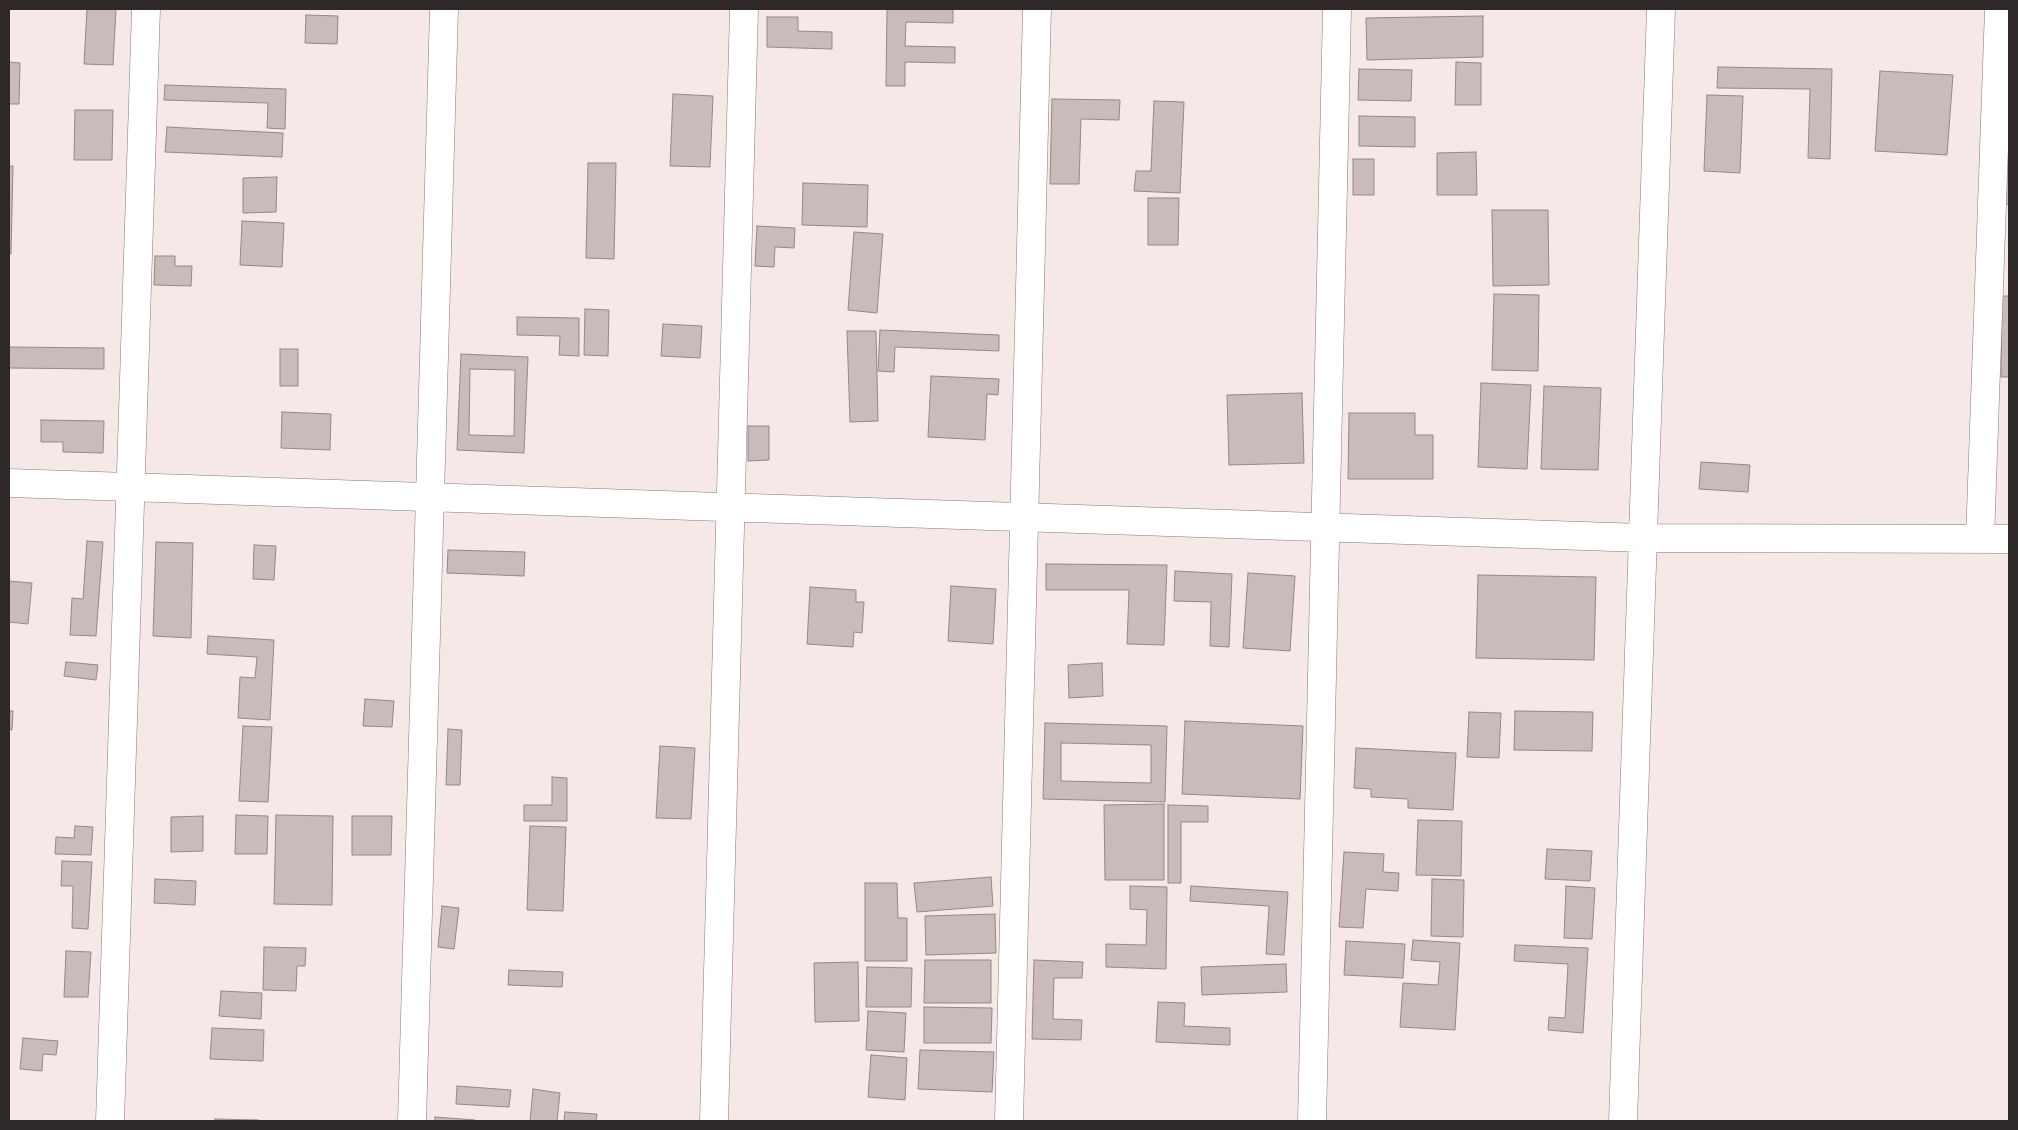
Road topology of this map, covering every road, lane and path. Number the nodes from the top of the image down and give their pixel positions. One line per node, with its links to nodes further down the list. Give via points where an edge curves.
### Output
1 (146, 9): 9 (street)
2 (444, 9): 10 (street)
3 (744, 9): 11 (street)
4 (1037, 9): 12 (street)
5 (1338, 9): 13 (street)
6 (1661, 9): 14 (street)
7 (1998, 9): 15 (street)
8 (9, 483): 9 (street)
9 (131, 487): 10 (street); 17 (street)
10 (430, 497): 11 (street); 18 (street)
11 (731, 508): 12 (street); 19 (street)
12 (1024, 517): 13 (street); 20 (street)
13 (1326, 527): 14 (street); 21 (street)
14 (1643, 538): 15 (street); 22 (street)
15 (1980, 539): 16 (street)
16 (2009, 539)
17 (110, 1121)
18 (412, 1121)
19 (714, 1121)
20 (1008, 1121)
21 (1312, 1121)
22 (1623, 1121)

